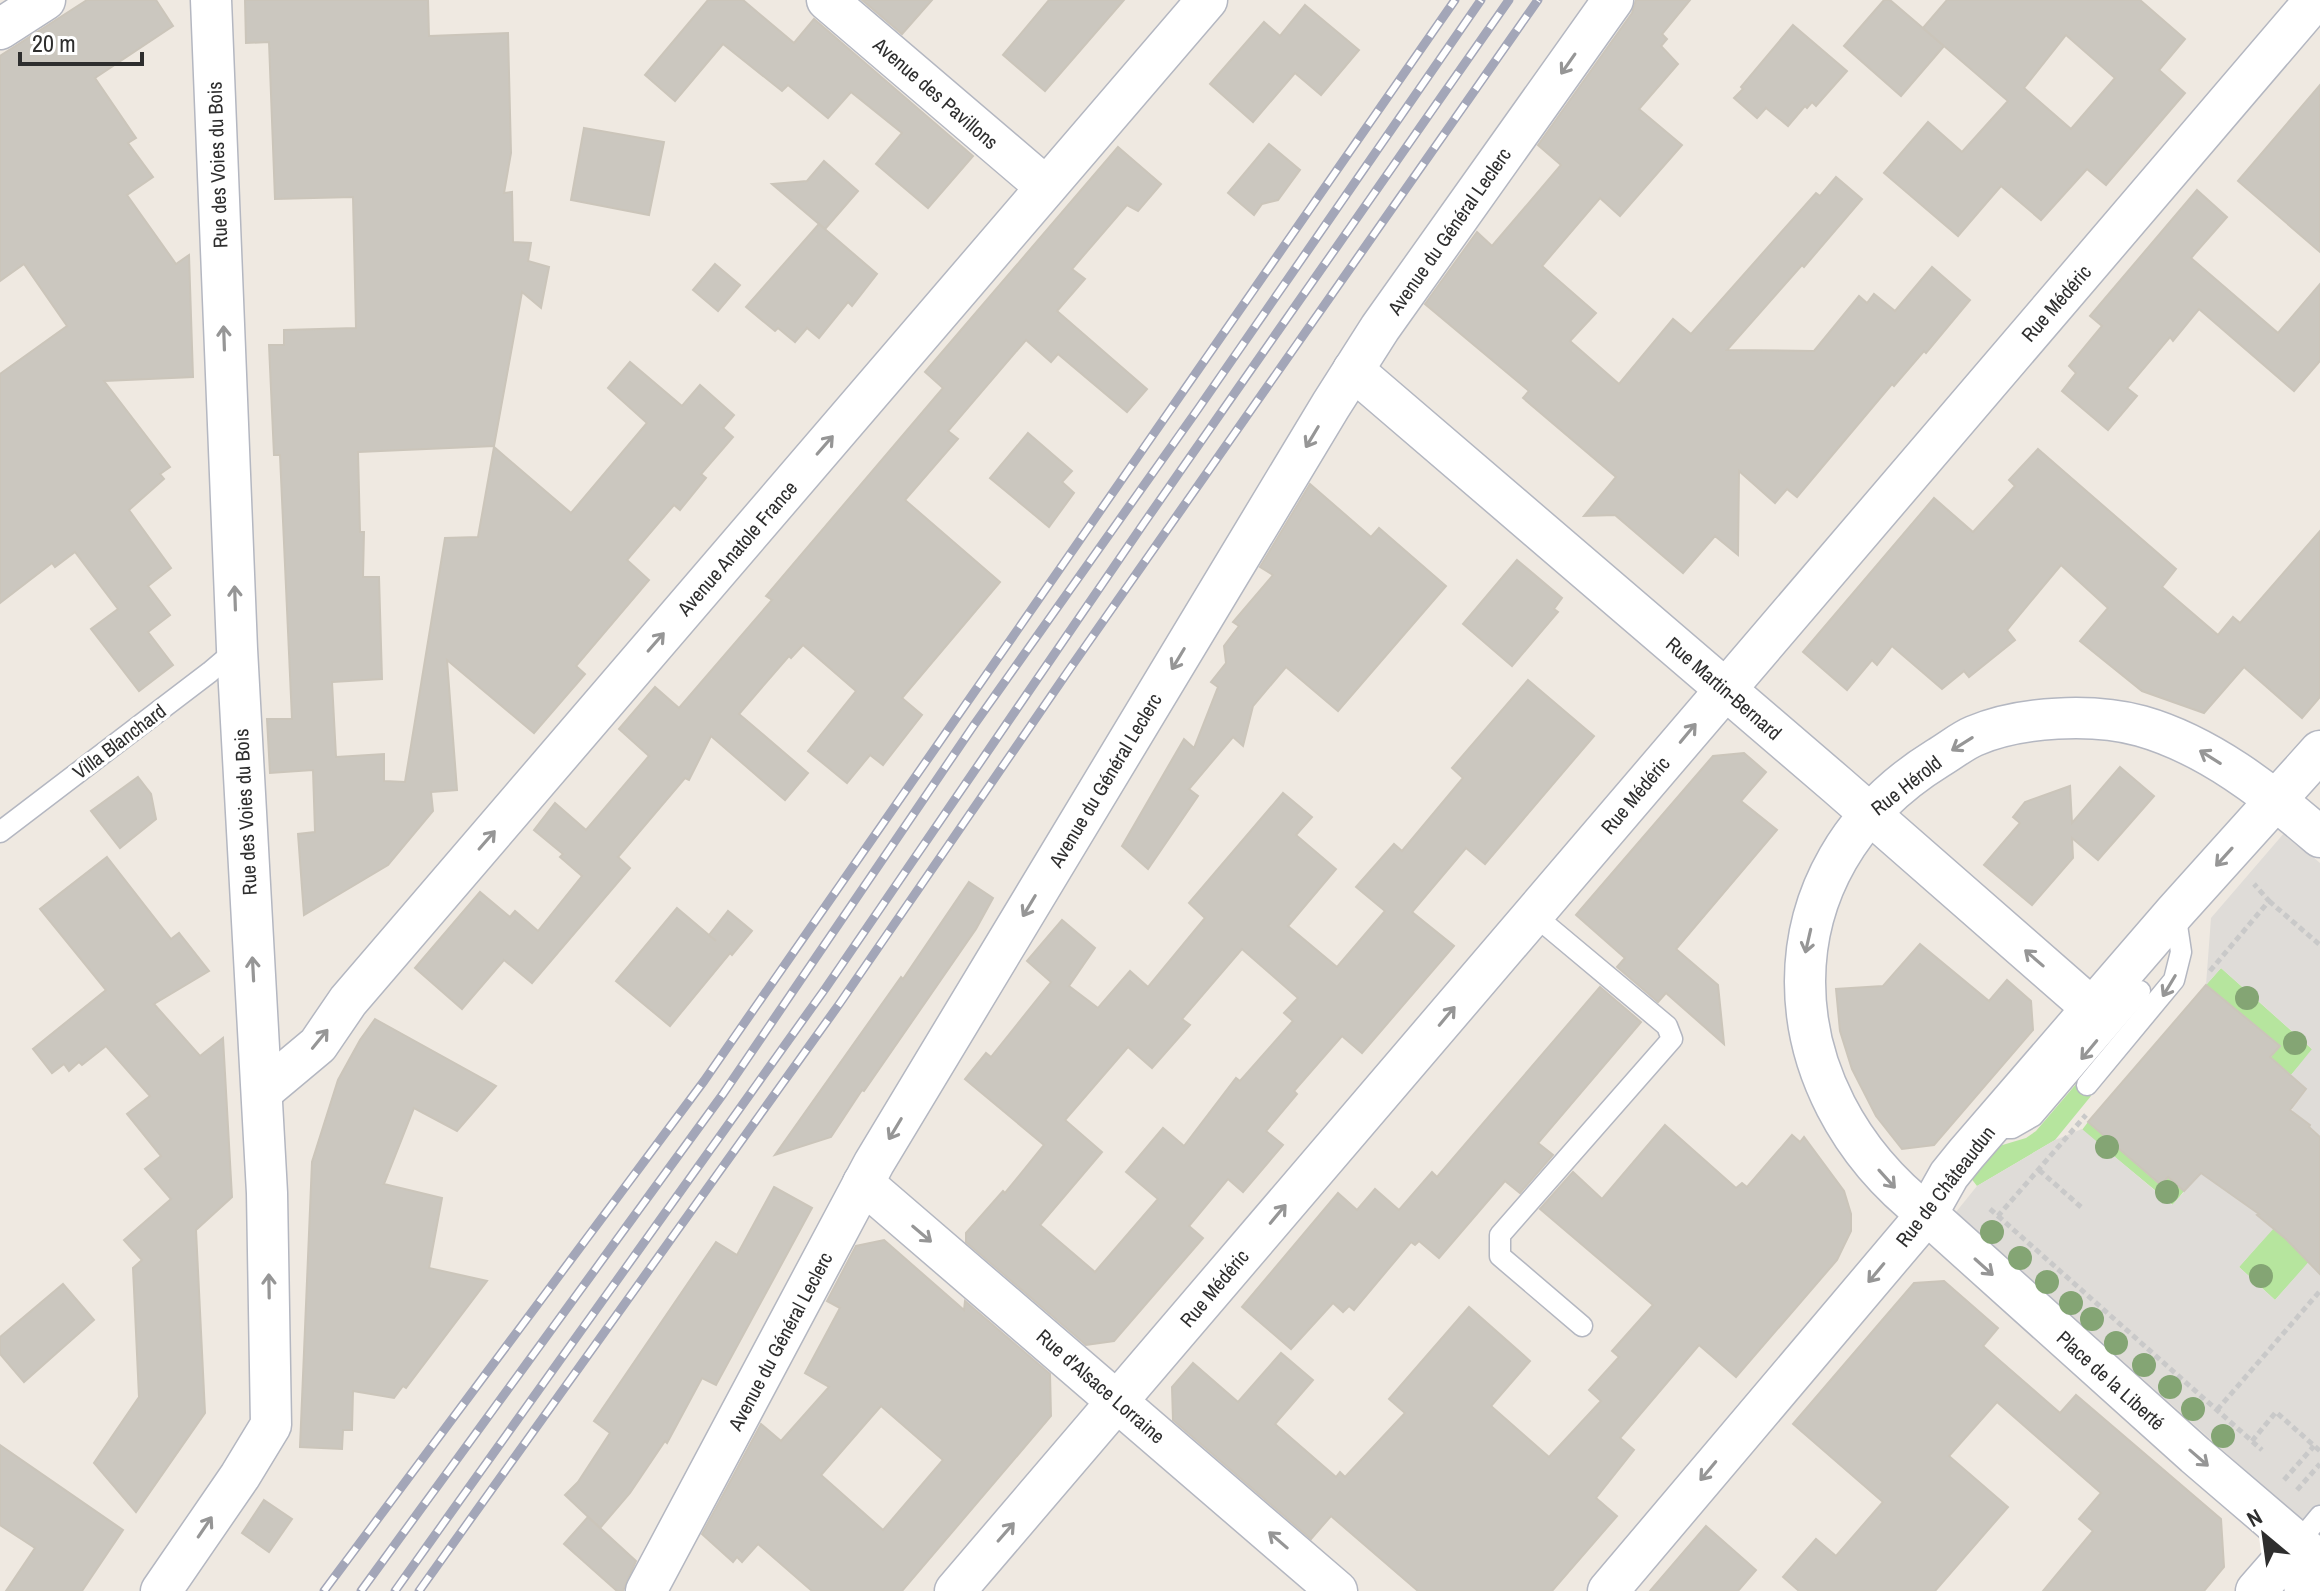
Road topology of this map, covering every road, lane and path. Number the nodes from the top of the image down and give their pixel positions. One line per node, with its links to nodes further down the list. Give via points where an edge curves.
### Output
1 (45, 0): 7 (street)
2 (211, 0): 10 (street, Rue des Voies du Bois, one-way to 2)
3 (827, 0): 8 (street, Avenue des Pavillons)
4 (1207, 0): 8 (street, Avenue Anatole France)
5 (1613, 0): 9 (street, Avenue du Général Leclerc, one-way to 9)
6 (2315, 0): 11 (street, Rue Médéric)
7 (0, 29)
8 (1046, 187): 24 (street, Avenue Anatole France, one-way to 8, via 318,1045 348,1001)
9 (1353, 370): 11 (street, Rue Martin-Bernard); 27 (street, Avenue du Général Leclerc, one-way to 27)
10 (237, 649): 15 (lane, Villa Blanchard); 24 (street, Rue des Voies du Bois, one-way to 10)
11 (1726, 689): 14 (street, Rue Martin-Bernard); 19 (street, Rue Médéric, one-way to 11)
12 (2320, 751): 13 (street, Rue de Châteaudun)
13 (2276, 799): 14 (street, Rue Hérold, one-way to 14, via 2188,744 2141,726 2084,717 2027,722 1974,736 1922,768); 16 (street); 18 (street, Rue de Châteaudun, one-way to 18)
14 (1869, 813): 22 (street, Rue Martin-Bernard, one-way to 14); 29 (street, Rue Hérold, one-way to 29, via 1818,896 1804,958 1805,1012 1836,1105 1868,1159)
15 (0, 832)
16 (2320, 837)
17 (2269, 901): 20 (path)
18 (2175, 912): 22 (street, Rue de Châteaudun); 23 (lane, one-way to 23, via 2181,952 2174,980)
19 (1533, 914): 32 (lane, via 1667,1026 1672,1039 1500,1235 1500,1256); 33 (street, Rue Médéric, one-way to 19)
20 (2320, 945)
21 (2140, 991): 25 (lane, one-way to 25, via 2033,1116 2012,1128)
22 (2093, 1009): 25 (street, Rue de Châteaudun)
23 (2087, 1085)
24 (263, 1091): 43 (street, Rue des Voies du Bois, one-way to 24, via 271,1425)
25 (1989, 1128): 29 (street, Rue de Châteaudun, via 1949,1175)
26 (2039, 1170): 28 (path)
27 (863, 1183): 33 (street, Rue d'Alsace Lorraine, one-way to 33); 44 (street, Avenue du Général Leclerc)
28 (2081, 1207)
29 (1927, 1214): 42 (street, Place de la Liberté, one-way to 42); 47 (street, Rue de Châteaudun, one-way to 47)
30 (1998, 1216): 34 (path)
31 (2320, 1291): 34 (path)
32 (1582, 1326)
33 (1118, 1401): 45 (street, Rue Médéric, one-way to 33); 46 (street, Rue d'Alsace Lorraine, one-way to 33)
34 (2217, 1410): 35 (path)
35 (2252, 1441): 36 (path, via 2276,1412); 37 (path)
36 (2314, 1446): 38 (path); 40 (path)
37 (2262, 1450)
38 (2320, 1451)
39 (2320, 1464): 41 (path)
40 (2281, 1484)
41 (2288, 1500)
42 (2312, 1541): 48 (street); 49 (street)
43 (161, 1591)
44 (646, 1591)
45 (955, 1591)
46 (1337, 1591)
47 (1608, 1591)
48 (2256, 1591)
49 (2305, 1591)

